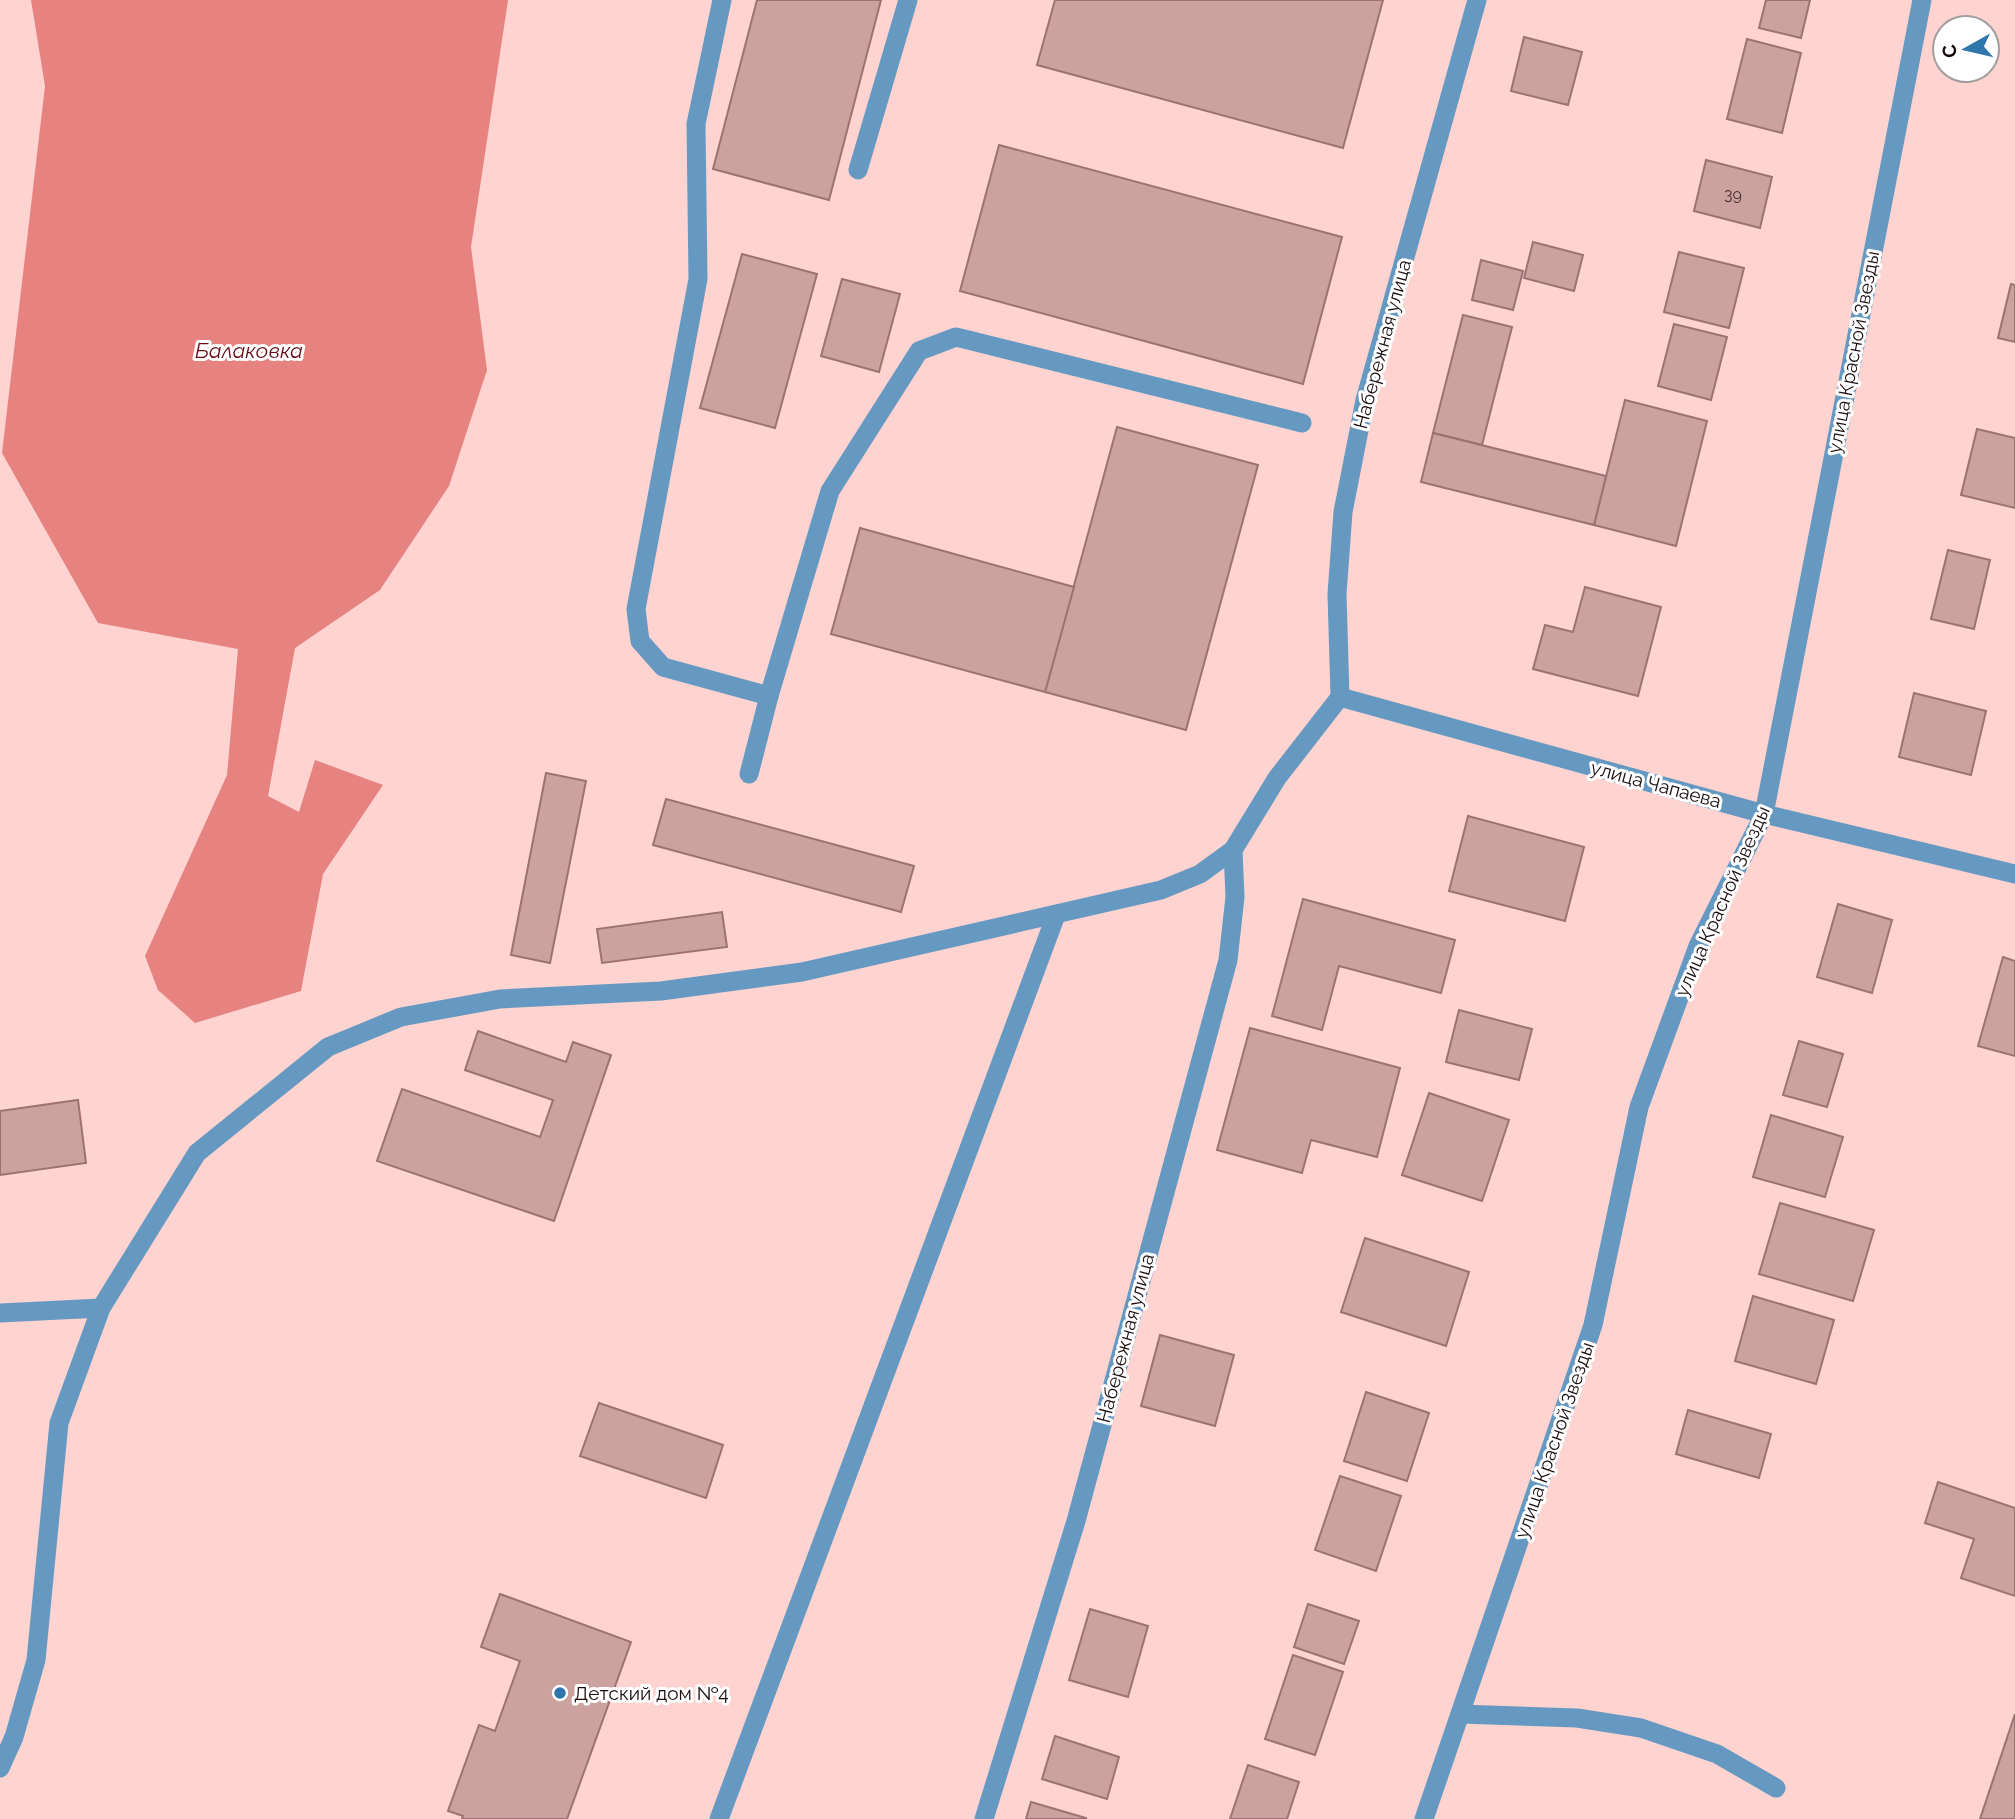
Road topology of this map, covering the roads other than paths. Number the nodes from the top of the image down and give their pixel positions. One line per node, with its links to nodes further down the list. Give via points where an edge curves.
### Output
1 (722, 0): 7 (street, via 696,124 698,279 636,609 640,641 663,667)
2 (908, 0): 5 (street)
3 (1477, 0): 8 (street, Набережная улица, via 1362,413 1343,512 1338,594)
4 (1922, 0): 10 (street, улица Красной Звезды)
5 (858, 170)
6 (1302, 423): 7 (street, via 956,337 919,351 830,491)
7 (769, 696): 9 (street)
8 (1340, 697): 10 (street, улица Чапаева); 11 (street, via 1277,778)
9 (749, 774)
10 (1764, 814): 12 (street, улица Чапаева); 16 (street, улица Красной Звезды, via 1698,946 1639,1107 1593,1325)
11 (1233, 850): 13 (street, via 1200,874 1161,890); 20 (street, Набережная улица, via 1235,897 1228,960 1076,1521)
12 (2015, 874)
13 (1056, 915): 14 (street, via 802,972 661,991 500,999 401,1017 328,1047 197,1153); 19 (street)
14 (101, 1308): 15 (street); 17 (street, via 60,1423 36,1660 15,1737)
15 (0, 1313)
16 (1460, 1714): 18 (street, via 1577,1718 1641,1728 1717,1754); 21 (street, улица Красной Звезды)
17 (0, 1768)
18 (1776, 1788)
19 (719, 1819)
20 (984, 1819)
21 (1424, 1819)

